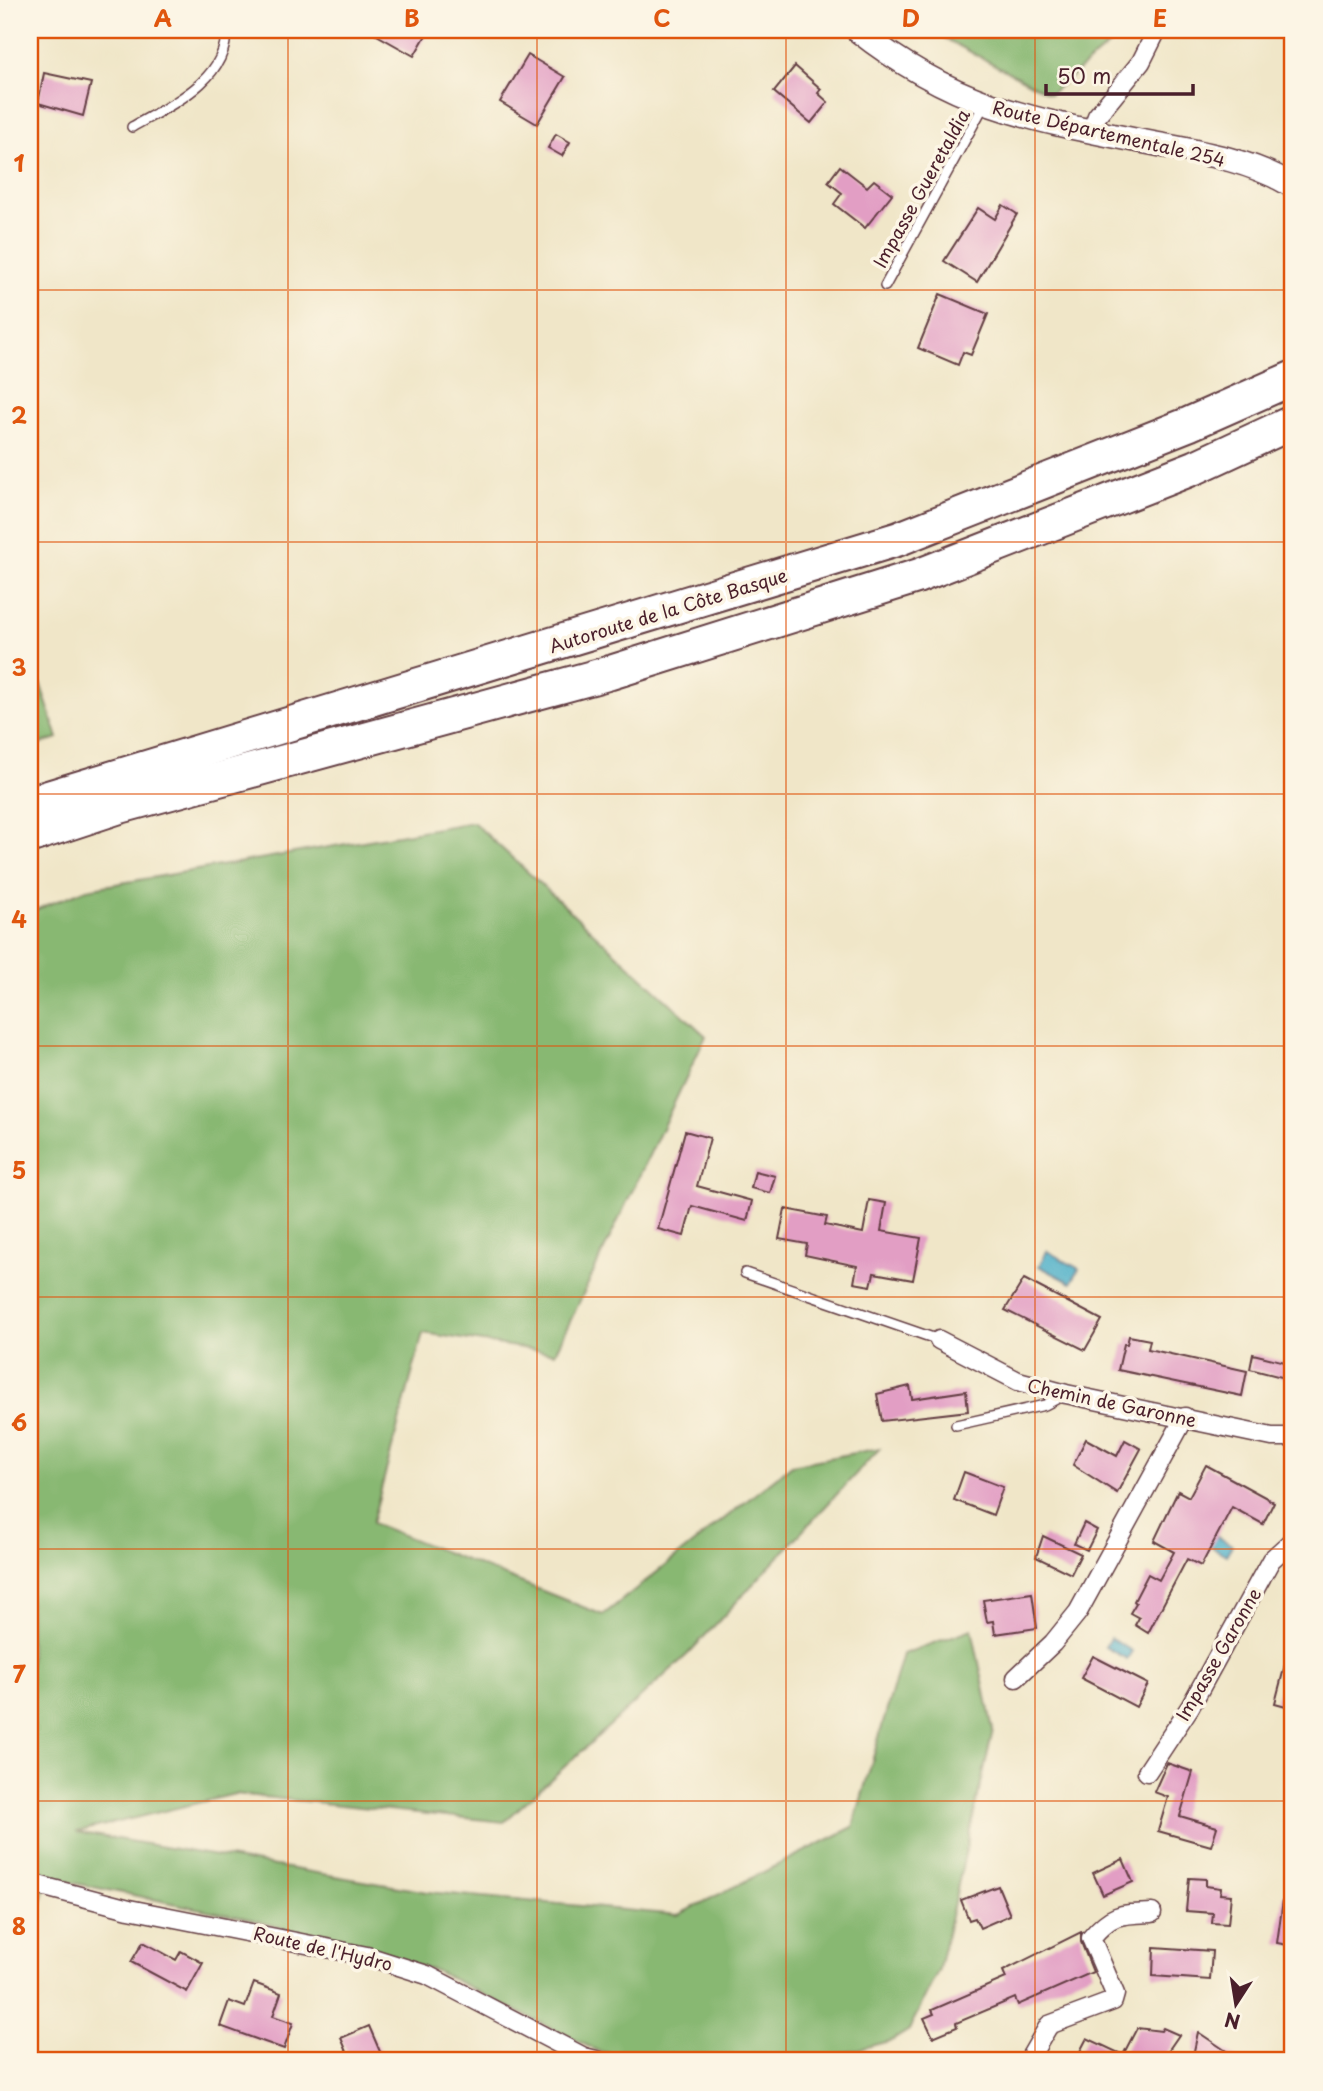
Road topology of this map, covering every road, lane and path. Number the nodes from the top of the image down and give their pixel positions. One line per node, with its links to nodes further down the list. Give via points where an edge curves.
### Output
1 (226, 30): 5 (lane, via 216,67 190,93)
2 (857, 30): 4 (street, Route Départementale 254, via 925,78)
3 (1157, 30): 6 (street, via 1141,62 1097,116)
4 (985, 105): 6 (street, Route Départementale 254); 8 (lane, Impasse Gueretaldia)
5 (132, 127)
6 (1091, 132): 7 (street, Route Départementale 254, via 1236,162)
7 (1293, 186)
8 (885, 286)
9 (1293, 378): 11 (highway, Autoroute de la Côte Basque, via 898,539)
10 (1293, 422): 12 (highway, via 1196,467 918,576 609,673 118,807)
11 (30, 803)
12 (30, 836)
13 (745, 1273): 14 (lane)
14 (939, 1340): 15 (street, Chemin de Garonne, via 1018,1381)
15 (1066, 1394): 16 (street, Chemin de Garonne); 17 (lane, via 1045,1405)
16 (1185, 1417): 18 (street, Chemin de Garonne, via 1272,1437); 20 (street, via 1078,1612)
17 (956, 1425)
18 (1293, 1437)
19 (1293, 1540): 21 (street, Impasse Garonne, via 1271,1560 1190,1707)
20 (1016, 1678)
21 (1147, 1772)
22 (30, 1884): 24 (street, Route de l'Hydro, via 130,1909 367,1956 427,1975 584,2057)
23 (1152, 1913): 25 (street, via 1121,1914 1106,1920 1091,1938 1115,1994 1113,2001 1049,2025)
24 (600, 2061)
25 (1028, 2061)

